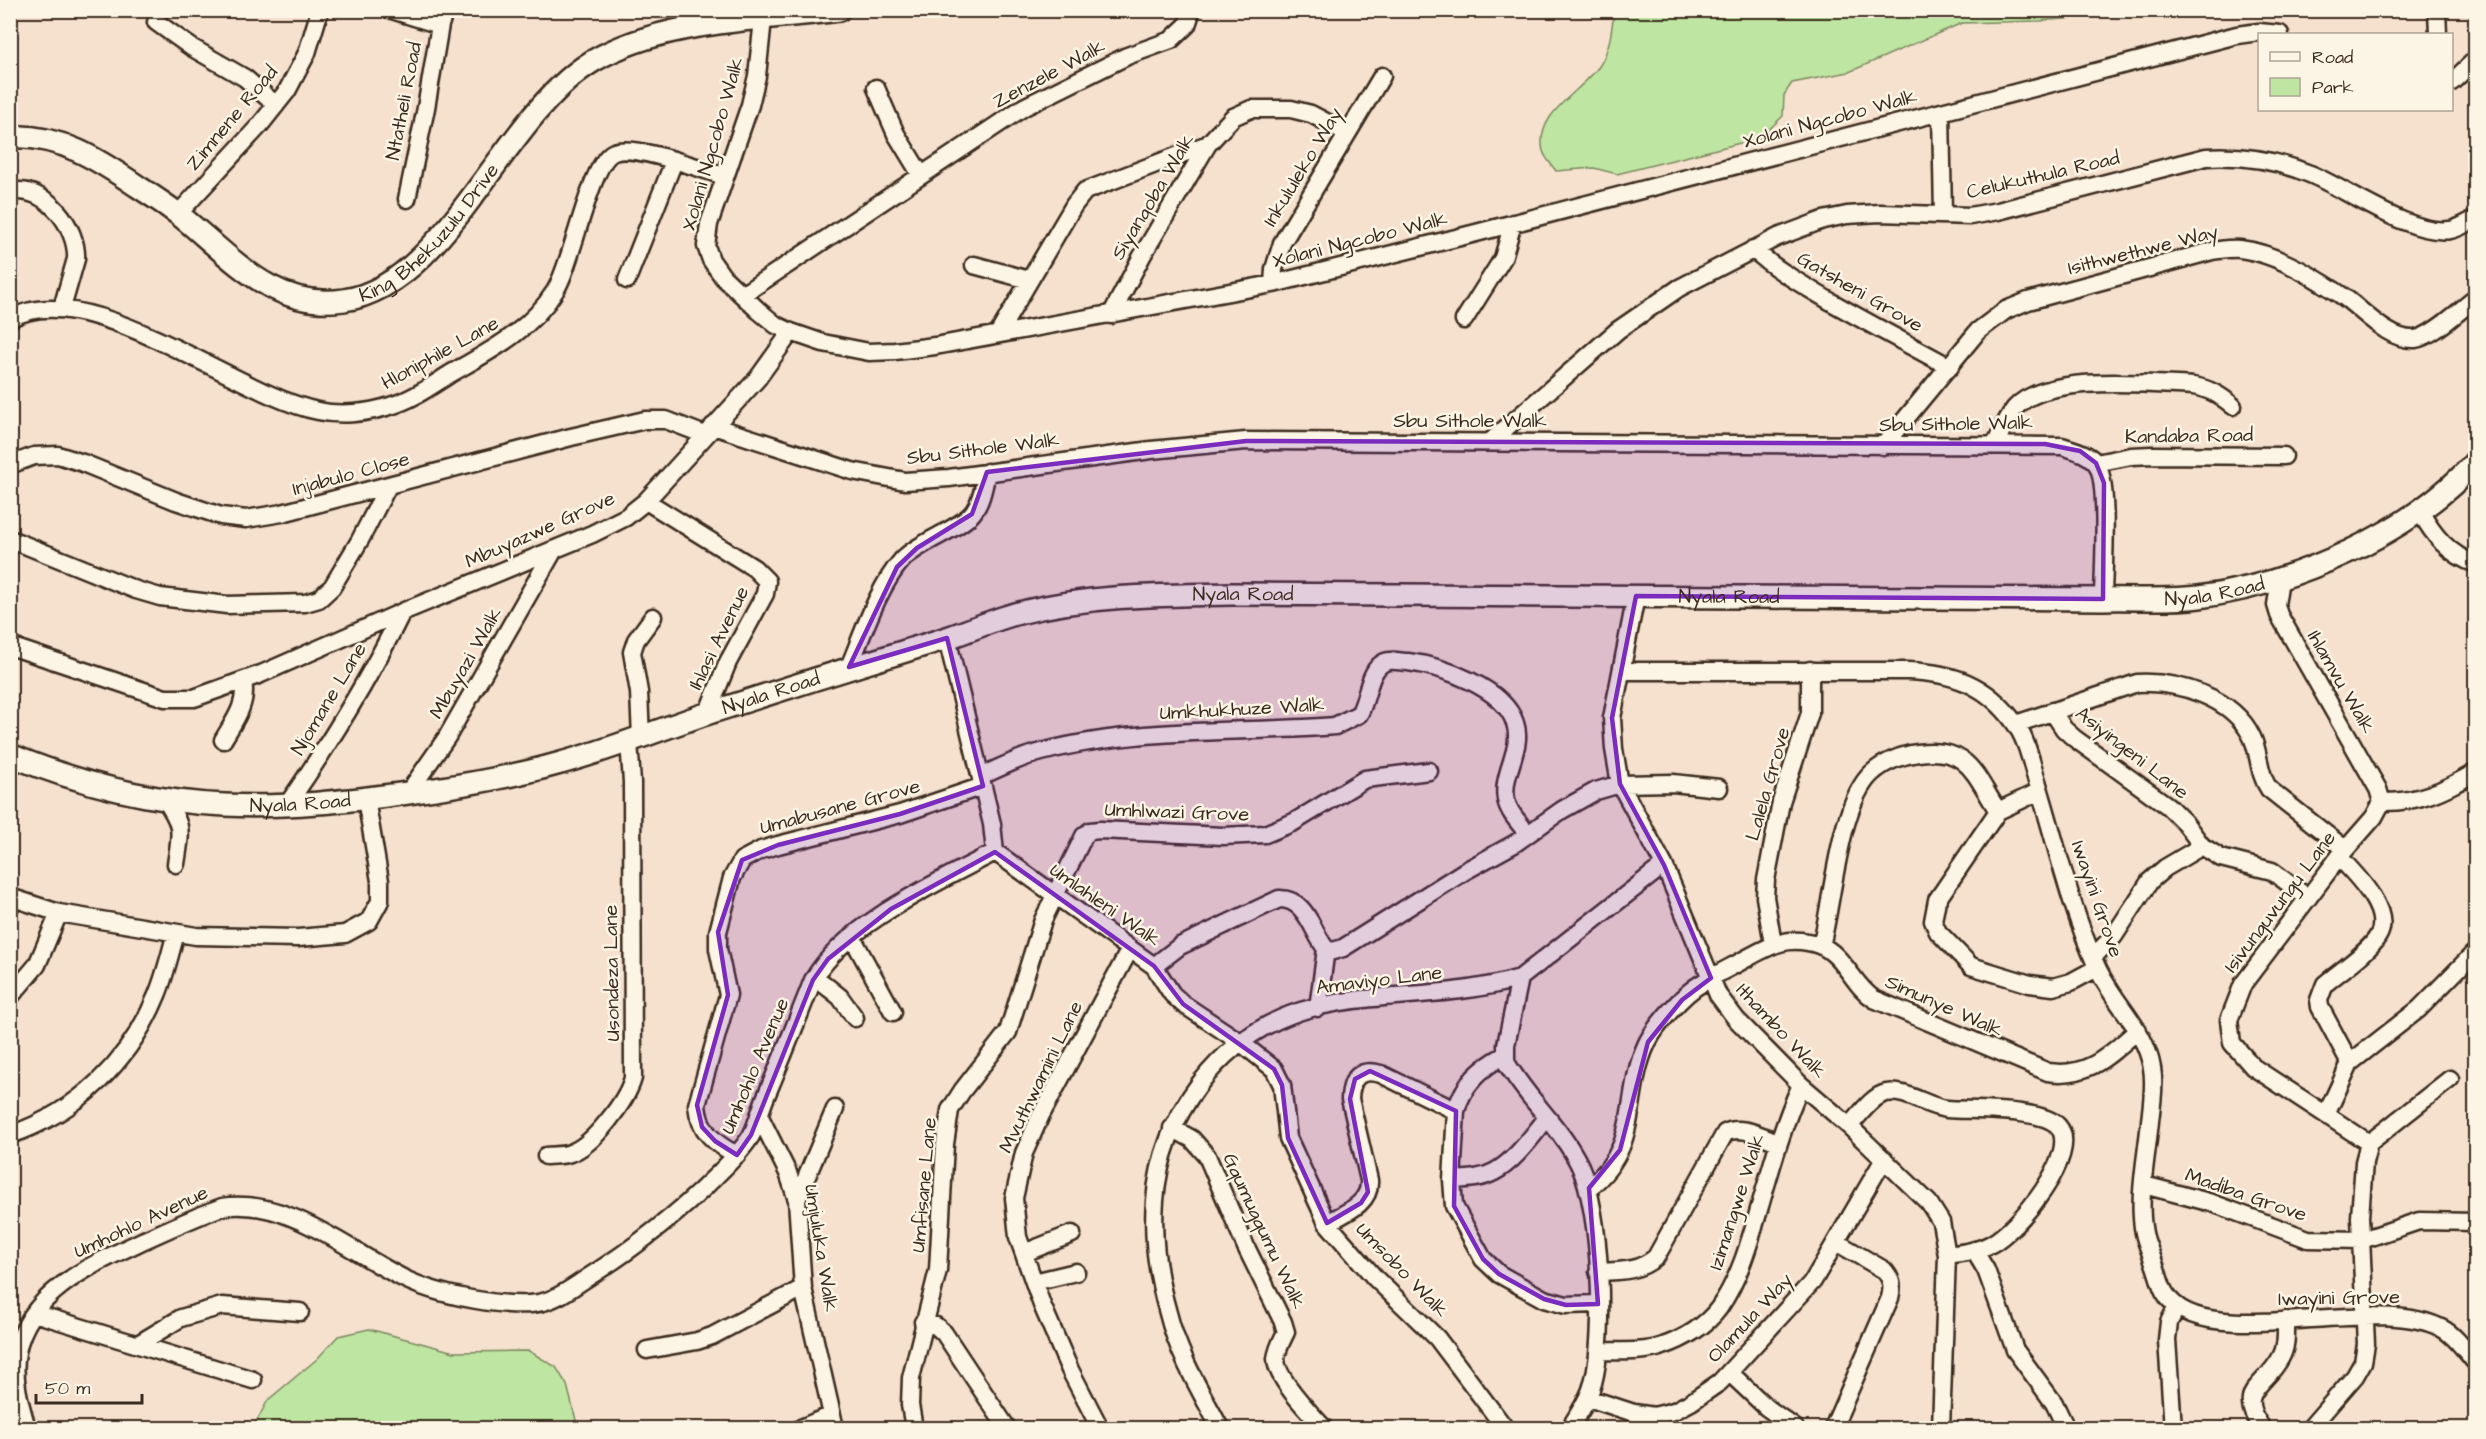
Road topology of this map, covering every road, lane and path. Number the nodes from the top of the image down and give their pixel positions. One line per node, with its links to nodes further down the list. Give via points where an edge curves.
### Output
1 (320, 10): 15 (street, Zimnene Road, via 297,76)
2 (392, 10): 6 (street, Ntatheli Road)
3 (839, 10): 7 (street, King Bhekuzulu Drive)
4 (1192, 10): 21 (street, Zenzele Walk, via 1186,25 1171,40 1127,56 1024,107)
5 (2437, 10): 10 (street)
6 (443, 18): 24 (street, Ntatheli Road)
7 (763, 20): 22 (street, Xolani Ngcobo Walk, via 750,105); 25 (street, King Bhekuzulu Drive, via 651,36 610,52 574,75 532,115 419,260 397,280 366,294 321,301 276,291 241,269)
8 (156, 22): 15 (street, via 190,47 245,78)
9 (2270, 33): 16 (street, Xolani Ngcobo Walk, via 2237,35)
10 (2438, 33)
11 (2475, 59): 13 (street)
12 (1382, 76): 17 (street, Inkululeko Way)
13 (2453, 80)
14 (876, 88): 21 (street, via 896,134)
15 (276, 105): 25 (street, Zimnene Road)
16 (1941, 112): 26 (street); 28 (street, Xolani Ngcobo Walk)
17 (1347, 133): 19 (street, Siyanqoba Walk, via 1311,114 1263,107 1233,117); 33 (street, Inkululeko Way, via 1282,243)
18 (10, 136): 25 (street, King Bhekuzulu Drive, via 38,137 76,149 103,162)
19 (1208, 144): 32 (street, via 1085,191); 37 (street, Siyanqoba Walk, via 1137,263)
20 (674, 161): 22 (street, Hloniphile Lane); 31 (street); 36 (street, Hloniphile Lane, via 632,150 613,152 606,157 590,190 562,279 543,309 506,341 388,407 354,413 307,409 108,320)
21 (921, 175): 34 (street, Zenzele Walk)
22 (724, 176): 34 (street, Xolani Ngcobo Walk, via 706,246 711,260)
23 (13, 192): 36 (street, via 34,193 49,202 72,236 76,259)
24 (406, 199)
25 (178, 214)
26 (1943, 215): 27 (street, Celukuthula Road, via 1998,211 2206,157 2236,155 2309,174 2429,230 2451,230); 29 (street, Celukuthula Road, via 1847,215 1823,220)
27 (2475, 219)
28 (1514, 223): 33 (street, Xolani Ngcobo Walk); 39 (street, via 1503,258)
29 (1753, 249): 42 (street, Gatsheni Grove, via 1770,265 1809,289); 45 (street, Celukuthula Road, via 1679,288 1618,330)
30 (975, 265): 32 (street)
31 (627, 280)
32 (1029, 280): 41 (street)
33 (1273, 284): 37 (street, Xolani Ngcobo Walk)
34 (741, 295): 40 (street, Xolani Ngcobo Walk, via 776,325)
35 (2475, 298): 42 (street, Isithwethwe Way, via 2427,335 2405,339 2343,297 2272,258 2237,248 2212,251 2006,310 1978,331)
36 (62, 308): 38 (street, Hloniphile Lane, via 30,310)
37 (1111, 315): 41 (street, Xolani Ngcobo Walk)
38 (10, 319)
39 (1464, 320)
40 (791, 332): 41 (street, Xolani Ngcobo Walk, via 823,343 869,351 935,346); 44 (street, Mbuyazwe Grove, via 758,378)
41 (998, 333)
42 (1950, 367): 47 (street, Isithwethwe Way)
43 (2233, 406): 46 (street, via 2220,395 2193,386 2080,383 2041,393 2016,407)
44 (709, 431): 52 (street, Sbu Sithole Walk, via 889,480 926,480); 53 (street, Injabulo Close, via 666,420 645,420); 54 (street, Mbuyazwe Grove)
45 (1490, 442): 47 (street, Sbu Sithole Walk); 52 (street, Sbu Sithole Walk, via 1208,443)
46 (1995, 445): 47 (street, Sbu Sithole Walk); 50 (street, Sbu Sithole Walk, via 2062,446)
47 (1883, 446)
48 (2284, 456): 50 (street, Kandaba Road, via 2151,455)
49 (2475, 461): 55 (street, Nyala Road)
50 (2096, 463): 61 (street, via 2104,483)
51 (10, 465): 53 (street, Injabulo Close, via 47,454 64,457 194,508 246,519)
52 (987, 472): 66 (street, via 972,514 917,548 897,567)
53 (388, 486): 56 (street, via 332,587 319,599 305,603 227,605 160,597)
54 (646, 501): 57 (street, Mbuyazwe Grove, via 612,525); 71 (street, Ihlasi Avenue, via 754,568 767,581 765,594 728,662)
55 (2420, 511): 58 (street, via 2428,528 2445,547); 59 (street, Nyala Road, via 2355,547)
56 (10, 539)
57 (554, 550): 62 (street, Mbuyazwe Grove); 82 (street, Mbuyazi Walk, via 447,737)
58 (2475, 564)
59 (2280, 579): 61 (street, Nyala Road, via 2196,597); 85 (street, Ihlamvu Walk, via 2276,605 2279,615)
60 (1636, 596): 61 (street, Nyala Road); 64 (street, Nyala Road, via 1116,597 1017,613); 68 (street, Ithambo Walk)
61 (2103, 599)
62 (402, 612): 69 (street, Mbuyazwe Grove); 86 (street, Njomane Lane, via 333,736)
63 (653, 617): 74 (street, Usondeza Lane, via 632,652 639,692)
64 (947, 638): 66 (street, Nyala Road); 78 (street)
65 (10, 646): 69 (street, Mbuyazwe Grove, via 165,698 194,698)
66 (849, 667): 71 (street, Nyala Road)
67 (1810, 670): 68 (street, Iwayini Grove); 72 (street, Iwayini Grove, via 1935,672 1958,678 1984,692); 100 (street, Lalela Grove, via 1810,713 1781,802 1766,880)
68 (1622, 671): 79 (street, Ithambo Walk, via 1612,725)
69 (243, 681): 73 (street, via 244,701)
70 (2052, 711): 72 (street); 89 (street, Asiyingeni Lane, via 2074,738 2168,806); 91 (street, via 2137,683 2175,686 2211,698 2246,726 2269,789)
71 (707, 714): 74 (street, Nyala Road)
72 (2016, 724): 81 (street, Iwayini Grove)
73 (223, 740)
74 (635, 740): 82 (street, Nyala Road, via 555,765 472,784); 131 (street, Usondeza Lane, via 633,1078 625,1098 584,1145 570,1154)
75 (10, 755): 83 (street, Nyala Road, via 86,782)
76 (1429, 771): 94 (street, Umhlwazi Grove, via 1365,779 1294,822 1266,834 1090,831 1080,842)
77 (2475, 772): 85 (street, via 2431,796)
78 (982, 781): 88 (street, Umkhukhuze Walk, via 1030,756 1075,744 1144,735 1335,726 1359,714 1378,668 1391,661 1437,668 1487,691 1506,705 1517,735 1506,799); 90 (street); 130 (street, Umabusane Grove, via 900,814 760,850 737,868 717,941 728,995 697,1105 708,1134)
79 (1620, 784): 80 (street, via 1672,783); 88 (street, via 1596,791); 93 (street, Ithambo Walk)
80 (1719, 788)
81 (2040, 791): 87 (street); 105 (street, Iwayini Grove)
82 (408, 793): 84 (street, Nyala Road)
83 (164, 798): 86 (street, Nyala Road, via 221,805); 92 (street, via 181,828)
84 (366, 799): 86 (street, Nyala Road); 98 (street, via 381,889 374,915 364,926 345,934 298,938)
85 (2382, 802): 91 (street, Isivunguvungu Lane)
86 (287, 805)
87 (1998, 811): 101 (street, via 1970,766 1952,753 1899,757 1872,773 1857,793 1844,833); 105 (street, via 1937,900 1933,921 1938,932 1971,966 2030,984 2053,987 2071,982)
88 (1528, 834): 103 (street, via 1343,948)
89 (2202, 846): 96 (street, Asiyingeni Lane, via 2221,858 2272,871); 105 (street, via 2150,881)
90 (995, 852): 94 (street, Umlahleni Walk); 99 (street, Umhohlo Avenue, via 891,909)
91 (2342, 853): 96 (street, Isivunguvungu Lane); 117 (street, via 2379,909 2382,924 2374,941 2321,991 2320,1007)
92 (176, 864)
93 (1664, 865): 108 (street, Amaviyo Lane); 109 (street, Ithambo Walk)
94 (1054, 896): 102 (street, Umlahleni Walk); 155 (street, Umfisane Lane, via 1008,1032 950,1110 938,1270)
95 (10, 897): 97 (street)
96 (2308, 898): 122 (street, Isivunguvungu Lane, via 2243,984 2229,1020 2229,1033 2237,1052 2253,1067)
97 (59, 913): 98 (street); 110 (street, via 37,964)
98 (176, 933): 127 (street, via 151,1010 113,1068 56,1114)
99 (852, 937): 107 (street, Umhohlo Avenue); 112 (street)
100 (1773, 944): 101 (street, via 1796,941); 109 (street)
101 (1821, 946): 114 (street, Simunye Walk, via 1874,999 2048,1072 2062,1074 2088,1068 2107,1058)
102 (1130, 949): 106 (street, Umlahleni Walk); 143 (street, Mvuthwamini Lane, via 1024,1153 1014,1210)
103 (1326, 949): 106 (street, via 1304,910 1294,901 1279,899 1180,946); 111 (street)
104 (2475, 951): 117 (street, via 2419,1009)
105 (2095, 963): 114 (street, Iwayini Grove)
106 (1154, 966): 115 (street, Umlahleni Walk, via 1183,1005)
107 (815, 977): 113 (street, via 840,997); 123 (street, Umhohlo Avenue)
108 (1520, 978): 111 (street, Amaviyo Lane, via 1461,991); 116 (street)
109 (1711, 978): 119 (street, Ithambo Walk, via 1736,1019); 135 (street, via 1682,1000 1648,1042 1620,1150 1609,1169)
110 (10, 997)
111 (1318, 1008): 115 (street, Amaviyo Lane, via 1281,1020)
112 (893, 1012)
113 (855, 1018)
114 (2138, 1030): 134 (street, Iwayini Grove, via 2153,1077)
115 (1240, 1042): 126 (street, Amaviyo Lane, via 1194,1090); 138 (street, Umsobo Walk, via 1274,1069 1280,1079 1288,1137)
116 (1505, 1056): 121 (street, via 1470,1081); 124 (street, via 1510,1070)
117 (2350, 1063): 122 (street)
118 (2450, 1079): 129 (street)
119 (1801, 1085): 125 (street, Ithambo Walk); 128 (street, Izimangwe Walk)
120 (834, 1108): 136 (street)
121 (1456, 1111): 133 (street); 138 (street, via 1381,1074 1361,1073 1350,1088 1350,1099 1368,1192 1361,1203)
122 (2326, 1114): 129 (street, Isivunguvungu Lane)
123 (759, 1116): 130 (street, Umhohlo Avenue); 136 (street, Umjuluka Walk, via 788,1173)
124 (1547, 1118): 133 (street, via 1495,1172); 135 (street, via 1571,1151)
125 (1849, 1126): 132 (street, Ithambo Walk); 142 (street, via 1877,1097 1889,1092 1945,1108 2016,1113 2055,1123 2065,1144 2040,1196 2007,1232 1992,1244)
126 (1172, 1128): 170 (street, Amaviyo Lane, via 1155,1200 1161,1284 1179,1346); 171 (street, Gqumugqumu Walk, via 1192,1139 1207,1156 1286,1332 1277,1353 1277,1368)
127 (10, 1135)
128 (1778, 1142): 146 (street, via 1741,1130 1725,1133 1656,1257 1632,1270); 158 (street, Izimangwe Walk, via 1740,1270 1719,1308 1675,1342 1653,1349)
129 (2369, 1143): 140 (street, via 2361,1188)
130 (737, 1155): 152 (street, Umhohlo Avenue, via 705,1188 634,1247 543,1302 527,1304 439,1292 393,1272 315,1228 261,1208 238,1205 212,1210 103,1259 57,1289)
131 (546, 1156)
132 (1884, 1159): 141 (street, Olamula Way); 144 (street, Ithambo Walk, via 1938,1214 1945,1232)
133 (1452, 1180): 149 (street, via 1454,1206 1466,1232 1483,1259 1499,1274 1556,1303)
134 (2144, 1185): 140 (street, Madiba Grove, via 2212,1203 2299,1237); 150 (street, Iwayini Grove, via 2144,1235 2165,1292)
135 (1589, 1188): 146 (street)
136 (796, 1200): 148 (street, Umjuluka Walk)
137 (2475, 1222): 140 (street, Madiba Grove, via 2420,1221)
138 (1327, 1223): 172 (street, Umsobo Walk, via 1375,1278 1437,1338)
139 (1072, 1234): 143 (street)
140 (2362, 1240): 153 (street)
141 (1836, 1242): 160 (street, Olamula Way, via 1807,1289); 175 (street, via 1884,1270 1892,1286 1890,1299)
142 (1974, 1250): 144 (street); 177 (street, via 1986,1270 2015,1350 2054,1403)
143 (1024, 1253): 147 (street, Mvuthwamini Lane)
144 (1947, 1256): 176 (street, Ithambo Walk)
145 (1076, 1272): 147 (street)
146 (1598, 1272): 149 (street)
147 (1034, 1282): 169 (street, Mvuthwamini Lane)
148 (803, 1288): 157 (street, via 712,1336); 164 (street, Umjuluka Walk)
149 (1598, 1304): 158 (street)
150 (2177, 1307): 154 (street, Iwayini Grove, via 2208,1320); 178 (street, via 2166,1340)
151 (300, 1312): 156 (street, via 222,1306 181,1318)
152 (34, 1313): 156 (street); 165 (street, Umhohlo Avenue, via 16,1360 17,1386)
153 (2364, 1315): 154 (street, Iwayini Grove); 159 (street, Iwayini Grove, via 2396,1315 2444,1329); 163 (street, via 2364,1362)
154 (2286, 1320): 179 (street, via 2283,1355 2255,1388 2250,1400 2251,1412)
155 (923, 1322): 167 (street, Umfisane Lane, via 910,1386); 168 (street, via 944,1333)
156 (138, 1344): 161 (street)
157 (646, 1350)
158 (1600, 1351): 162 (street)
159 (2475, 1364)
160 (1730, 1373): 162 (street, Olamula Way, via 1691,1402 1662,1414 1634,1413); 174 (street)
161 (253, 1380)
162 (1587, 1398): 173 (street)
163 (2323, 1414): 180 (street); 181 (street)
164 (833, 1422): 166 (street)
165 (27, 1428)
166 (801, 1428)
167 (914, 1428)
168 (1006, 1428)
169 (1100, 1428)
170 (1220, 1428)
171 (1324, 1428)
172 (1505, 1428)
173 (1570, 1428)
174 (1795, 1428)
175 (1833, 1428)
176 (1941, 1428)
177 (2066, 1428)
178 (2173, 1428)
179 (2262, 1428)
180 (2310, 1428)
181 (2333, 1428)

